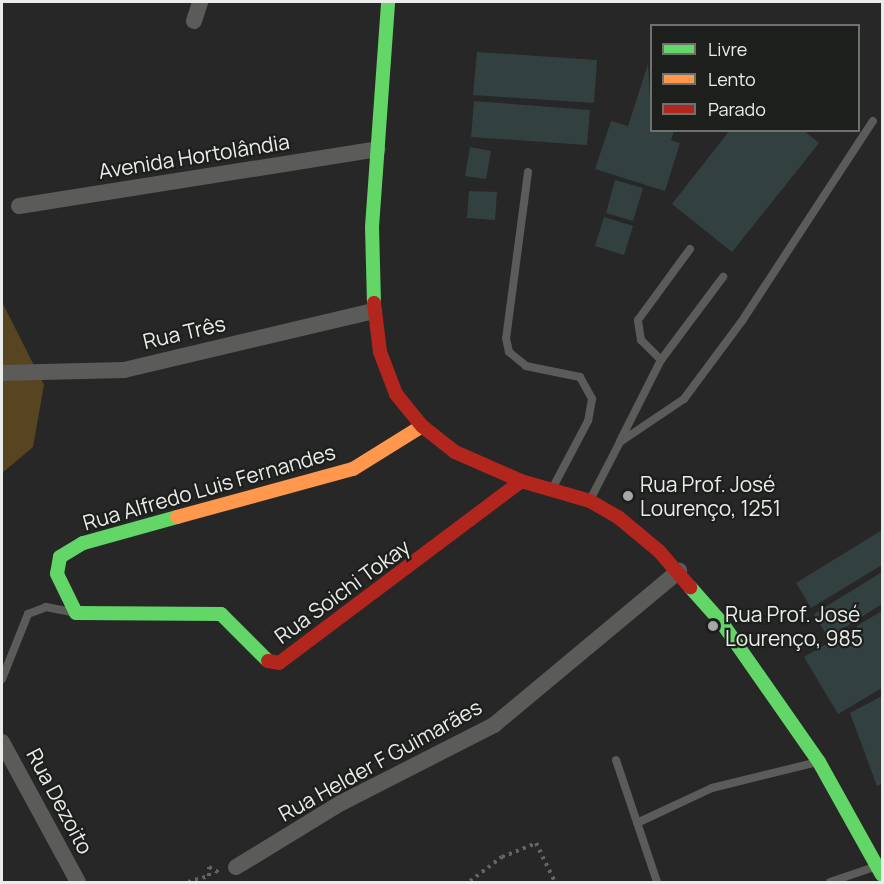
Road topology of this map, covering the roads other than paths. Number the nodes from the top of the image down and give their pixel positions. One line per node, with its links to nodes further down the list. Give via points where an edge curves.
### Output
1 (200, 2): 3 (street)
2 (388, 2): 5 (street)
3 (194, 21)
4 (873, 121): 14 (lane, via 804,230 684,399)
5 (377, 149): 7 (street, Avenida Hortolândia); 10 (street)
6 (528, 172): 16 (lane, via 506,338 509,352 526,366 580,377 592,399 588,421)
7 (19, 206)
8 (690, 249): 11 (lane, via 638,320 638,334)
9 (723, 277): 11 (lane)
10 (374, 311): 12 (street, Rua Três, via 124,370); 13 (street, via 380,352 396,394)
11 (662, 360): 14 (lane)
12 (2, 373)
13 (422, 426): 15 (street, via 455,452); 19 (street, Rua Alfredo Luis Fernandes, via 352,469 105,535 69,550 56,564)
14 (620, 442): 17 (lane)
15 (521, 481): 16 (street); 19 (street, Rua Soichi Tokay, via 279,663 266,661 220,614)
16 (552, 490): 17 (street)
17 (590, 501): 18 (street, via 642,535)
18 (679, 572): 23 (street, via 722,623); 25 (street, Rua Helder F Guimarães, via 494,725 341,803)
19 (76, 613): 20 (lane, via 46,607 28,614)
20 (2, 679)
21 (2, 742): 27 (street, Rua Dezoito)
22 (616, 760): 24 (lane)
23 (819, 762): 24 (lane, via 712,788); 26 (street)
24 (637, 823): 28 (lane)
25 (236, 867)
26 (880, 870): 29 (lane)
27 (78, 882)
28 (657, 882)
29 (830, 882)

